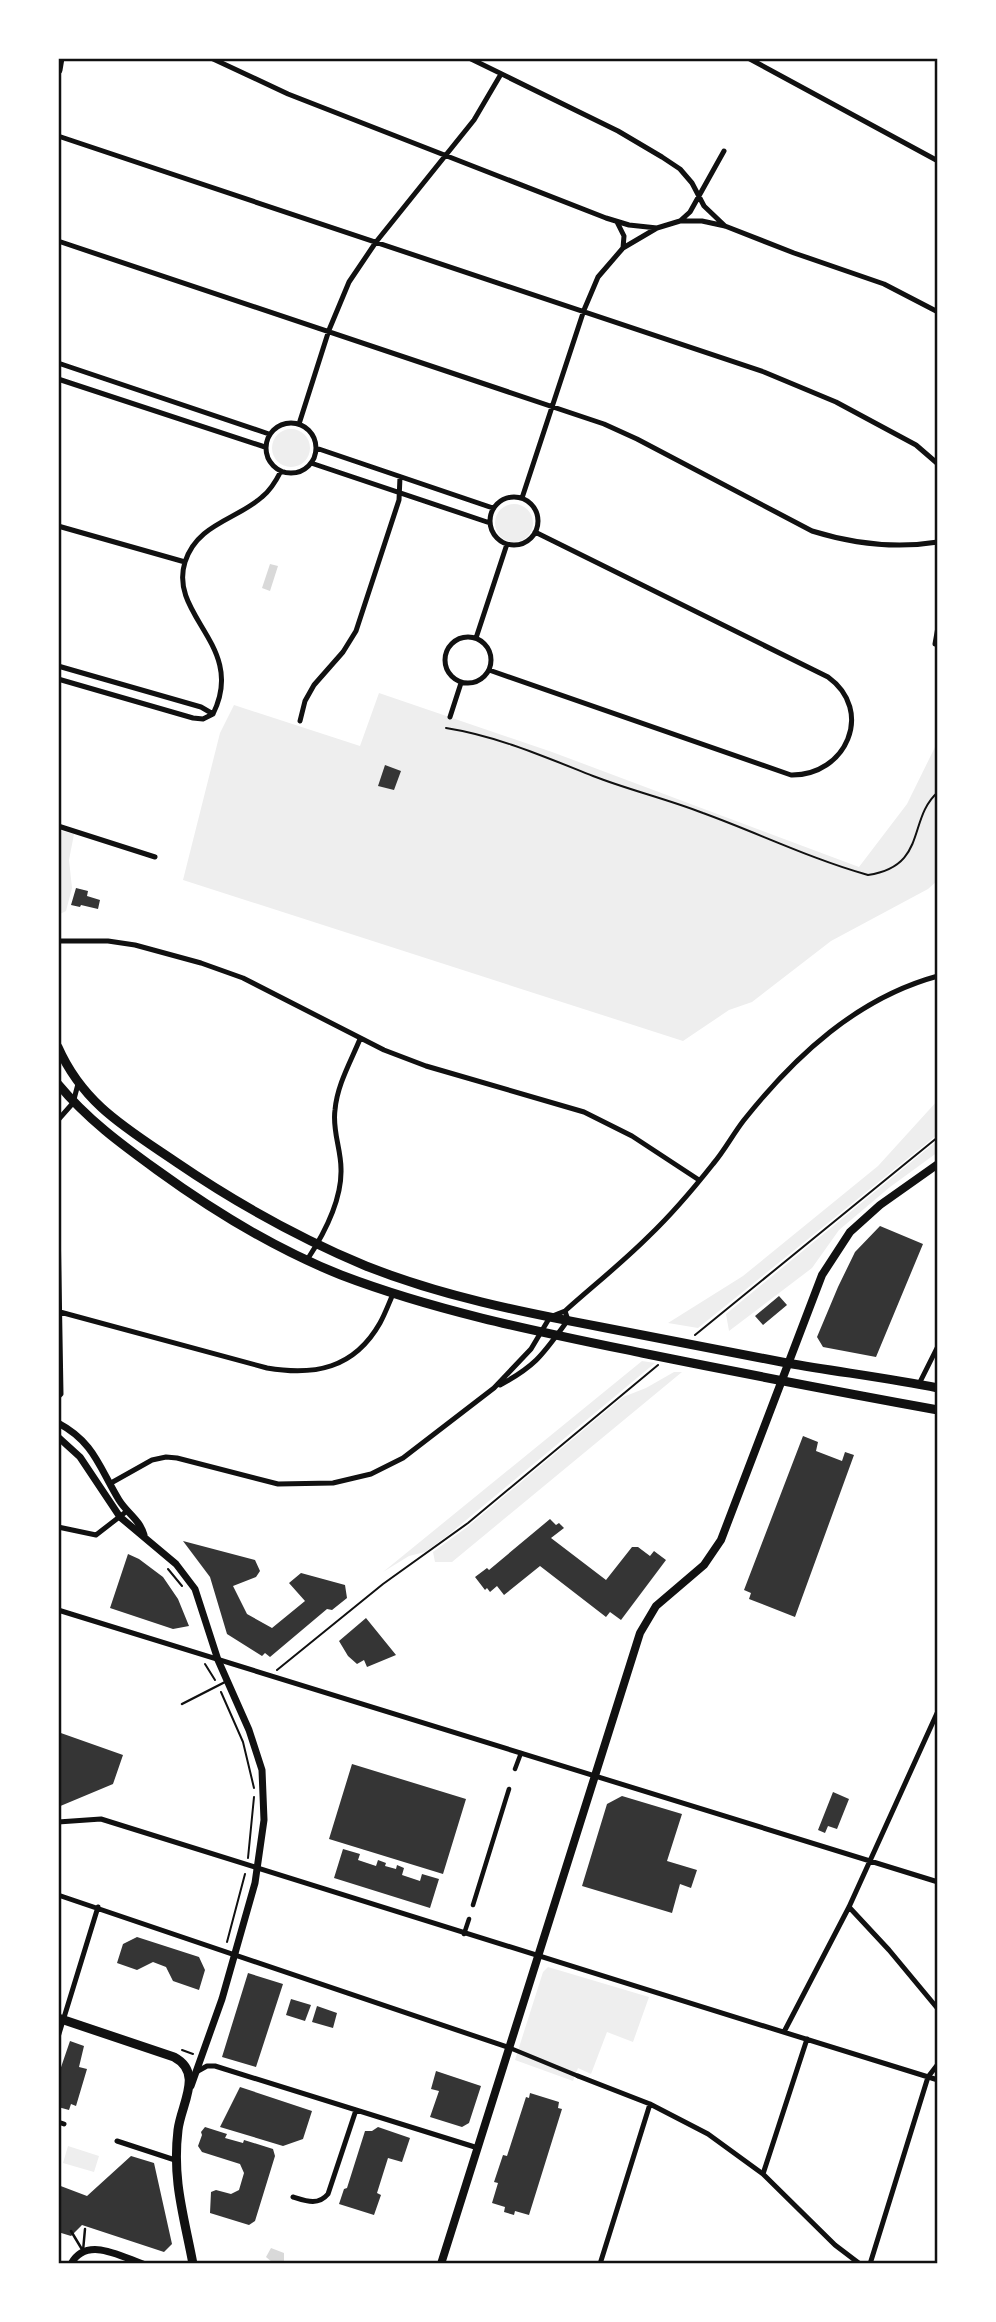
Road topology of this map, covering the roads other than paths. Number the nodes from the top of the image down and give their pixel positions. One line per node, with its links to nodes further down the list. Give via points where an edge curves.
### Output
1 (61, 58): 5 (main road)
2 (211, 58): 9 (street, via 288,94)
3 (469, 58): 6 (street)
4 (748, 58): 10 (street)
5 (58, 70)
6 (501, 74): 9 (street, via 482,110); 11 (street, via 662,156 680,169)
7 (58, 136): 17 (street)
8 (724, 151): 11 (street)
9 (447, 156): 13 (street); 17 (street)
10 (938, 161)
11 (698, 196): 12 (street); 14 (street)
12 (680, 221): 14 (street); 15 (street)
13 (617, 222): 15 (street); 18 (street, via 624,236)
14 (725, 226): 20 (street, via 884,284)
15 (657, 228): 18 (street)
16 (58, 241): 21 (street)
17 (376, 242): 19 (street); 21 (street, via 349,282)
18 (623, 248): 19 (street, via 598,278)
19 (584, 310): 26 (street); 32 (street, via 801,386 916,445)
20 (938, 312)
21 (329, 330): 26 (street); 27 (street)
22 (58, 363): 24 (street)
23 (58, 379): 25 (street)
24 (138, 389): 25 (street); 28 (street)
25 (133, 403): 29 (street)
26 (552, 406): 36 (street); 41 (street, via 637,439 812,531 887,546)
27 (299, 424): 28 (street, via 286,423); 30 (street, via 313,435)
28 (269, 434): 29 (street)
29 (265, 447): 33 (street, via 268,460)
30 (316, 448): 31 (street); 34 (street)
31 (311, 463): 33 (street, via 298,472); 35 (street)
32 (938, 464)
33 (281, 471): 43 (street, via 261,499 213,525)
34 (400, 477): 35 (street); 37 (street)
35 (399, 492): 38 (street); 57 (street, via 356,631 314,685)
36 (522, 498): 37 (street, via 504,499); 40 (street, via 536,512)
37 (493, 509): 38 (street)
38 (490, 523): 42 (street, via 495,537)
39 (58, 526): 43 (street)
40 (535, 532): 42 (street, via 522,544); 48 (street, via 828,677 842,692 851,713 848,745 821,770 791,775)
41 (938, 542)
42 (507, 544): 45 (street)
43 (185, 562): 55 (street, via 187,600 220,661 222,694)
44 (938, 627): 46 (street)
45 (476, 638): 48 (street, via 490,652); 49 (street, via 457,639 446,650 444,664)
46 (935, 645)
47 (58, 666): 52 (street)
48 (489, 670): 51 (street, via 478,681)
49 (452, 677): 51 (street); 54 (street)
50 (58, 679): 53 (street)
51 (461, 682): 54 (street)
52 (116, 683): 53 (street); 55 (street)
53 (113, 695): 55 (street, via 193,718)
54 (457, 695): 56 (street)
55 (213, 714)
56 (450, 717)
57 (300, 721)
58 (58, 826): 59 (street)
59 (155, 857)
60 (58, 941): 62 (street, via 135,945 201,963 243,978)
61 (938, 976): 70 (street, via 878,1000 808,1049)
62 (360, 1039): 70 (street, via 426,1066 584,1112 632,1136); 72 (street, via 337,1098 338,1193)
63 (58, 1047): 65 (main road)
64 (58, 1084): 66 (main road)
65 (78, 1084): 66 (street); 67 (main road)
66 (73, 1103): 67 (main road); 68 (street); 73 (main road, via 181,1188)
67 (105, 1111): 72 (main road, via 247,1208)
68 (58, 1120)
69 (938, 1164): 81 (main road, via 880,1205 843,1240 822,1275)
70 (699, 1180): 76 (street)
71 (58, 1220): 75 (street)
72 (317, 1244): 73 (street); 77 (main road, via 454,1295)
73 (307, 1260): 74 (main road)
74 (393, 1294): 75 (street, via 365,1344 335,1365 313,1372 267,1367); 78 (main road)
75 (60, 1312): 86 (street)
76 (566, 1316): 77 (main road); 79 (street); 81 (main road)
77 (550, 1317): 78 (street)
78 (541, 1332): 79 (main road); 84 (street)
79 (556, 1336): 82 (main road); 84 (street, via 538,1361)
80 (938, 1346): 83 (street)
81 (788, 1363): 82 (main road); 83 (main road)
82 (782, 1380): 87 (main road); 102 (main road, via 714,1552 656,1606 640,1633)
83 (919, 1384): 85 (main road)
84 (494, 1388): 90 (street, via 403,1458 370,1474 333,1483 278,1484 166,1457)
85 (938, 1388)
86 (59, 1396)
87 (938, 1410)
88 (58, 1423): 90 (street, via 86,1444)
89 (58, 1437): 92 (street, via 80,1457)
90 (111, 1483): 91 (street)
91 (127, 1511): 92 (street); 94 (street)
92 (120, 1517): 93 (street, via 96,1535); 94 (street)
93 (58, 1527)
94 (144, 1535): 96 (street, via 195,1589)
95 (58, 1610): 96 (street)
96 (218, 1660): 97 (street); 100 (street)
97 (227, 1681): 98 (lane); 106 (street, via 262,1770 264,1810)
98 (182, 1704)
99 (938, 1711): 105 (street)
100 (521, 1753): 101 (street); 102 (street)
101 (515, 1769)
102 (596, 1777): 105 (street); 115 (main road)
103 (509, 1789): 109 (street)
104 (58, 1822): 106 (street, via 96,1818)
105 (870, 1862): 107 (street); 111 (street)
106 (258, 1869): 113 (street); 114 (street)
107 (938, 1882)
108 (58, 1895): 110 (street)
109 (473, 1905)
110 (98, 1907): 114 (street); 117 (street)
111 (849, 1907): 116 (street); 118 (street)
112 (469, 1919): 113 (street)
113 (464, 1934): 115 (street)
114 (235, 1955): 121 (street); 123 (street)
115 (539, 1957): 118 (street); 121 (main road)
116 (938, 2009)
117 (60, 2019): 119 (street); 127 (main road, via 181,2061 188,2069)
118 (785, 2031): 120 (street)
119 (58, 2037)
120 (807, 2039): 125 (street); 133 (street)
121 (510, 2048): 124 (street); 131 (main road)
122 (938, 2064): 125 (street)
123 (198, 2071): 127 (street); 129 (street, via 212,2066)
124 (578, 2076): 128 (street)
125 (928, 2077): 126 (street); 144 (street)
126 (938, 2080)
127 (190, 2089): 132 (main road, via 178,2123)
128 (650, 2104): 133 (street, via 708,2133); 142 (street)
129 (356, 2110): 131 (street); 134 (street, via 328,2193 316,2202)
130 (117, 2141): 132 (street)
131 (478, 2148): 141 (main road)
132 (175, 2160): 140 (main road, via 176,2187)
133 (764, 2174): 143 (street)
134 (293, 2197)
135 (85, 2229): 137 (lane)
136 (71, 2231): 137 (lane)
137 (83, 2251): 138 (street); 139 (street, via 106,2252)
138 (71, 2264)
139 (143, 2264)
140 (193, 2264)
141 (441, 2264)
142 (600, 2264)
143 (860, 2264)
144 (870, 2264)

